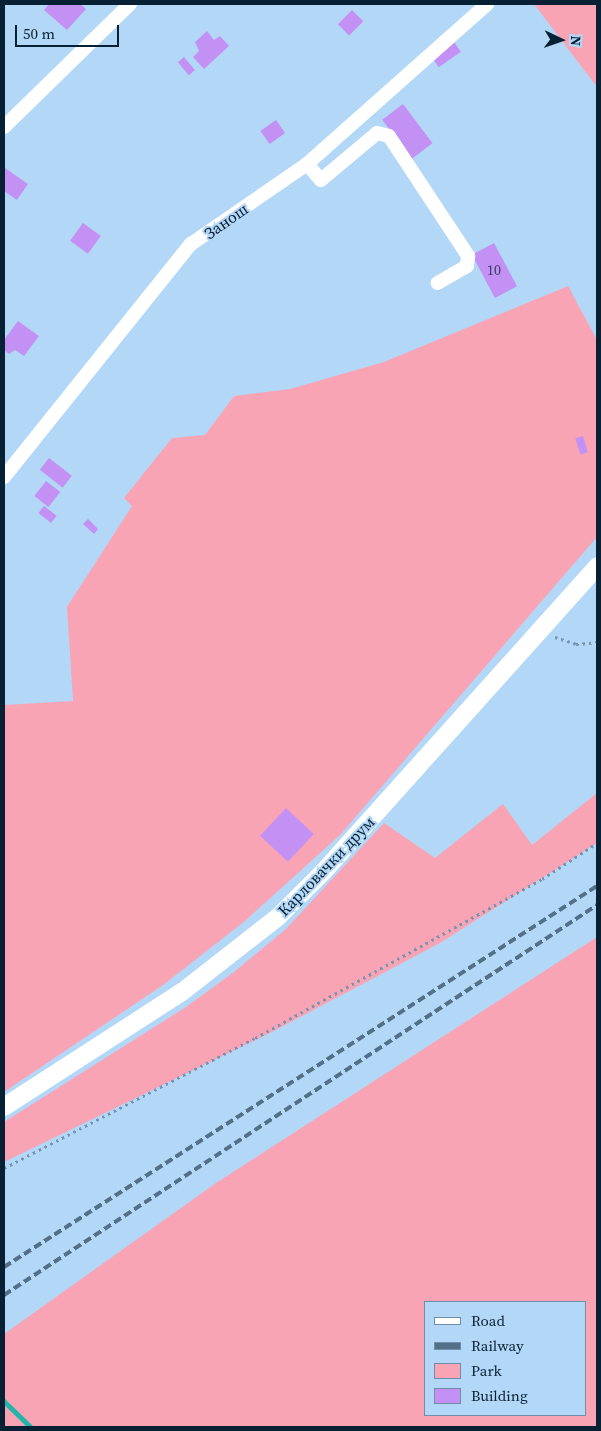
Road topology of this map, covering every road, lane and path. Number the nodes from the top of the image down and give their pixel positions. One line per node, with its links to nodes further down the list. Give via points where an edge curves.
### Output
1 (130, 4): 3 (street)
2 (487, 4): 4 (street, Занош)
3 (4, 127)
4 (307, 164): 5 (street, via 321,180 377,133 389,136 468,256 467,266); 6 (street, Занош, via 191,244)
5 (438, 283)
6 (4, 477)
7 (597, 567): 8 (main road, Карловачки друм)
8 (540, 632): 9 (path, via 576,644); 11 (main road, Карловачки друм, via 324,871 259,933 182,992)
9 (597, 642)
10 (597, 844): 12 (path, via 542,879 255,1038)
11 (4, 1107)
12 (4, 1168)

